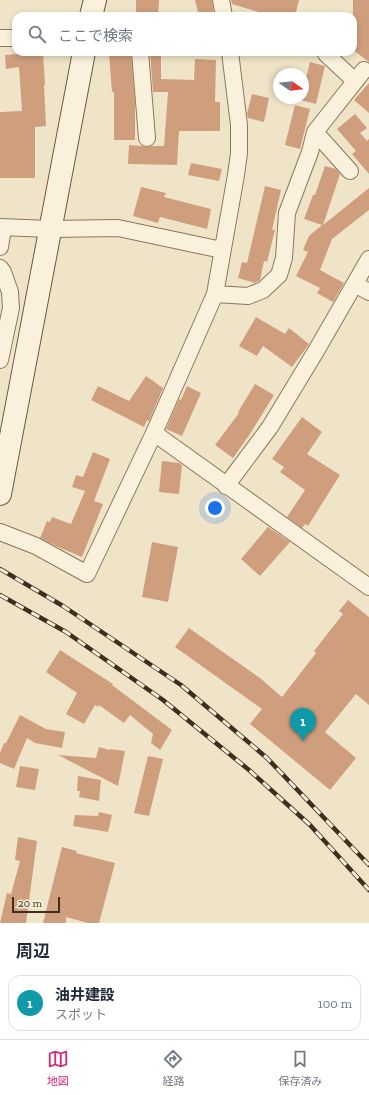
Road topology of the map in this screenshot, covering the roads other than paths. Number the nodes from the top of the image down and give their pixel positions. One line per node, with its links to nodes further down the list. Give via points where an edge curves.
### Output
1 (95, 0): 3 (street)
2 (221, 0): 4 (street)
3 (92, 12)
4 (223, 12)
5 (0, 38): 6 (street)
6 (12, 38)
7 (83, 56): 15 (street)
8 (140, 56): 12 (street)
9 (230, 56): 17 (street, via 239,125 239,153)
10 (329, 56): 11 (street, via 360,76)
11 (315, 132): 13 (street); 22 (street, via 287,213 284,258 279,275 263,290 248,296)
12 (147, 138)
13 (350, 171)
14 (2, 228): 15 (street); 16 (street)
15 (50, 229): 17 (street, via 118,228); 26 (street)
16 (0, 247)
17 (222, 250): 22 (street)
18 (369, 259): 20 (street)
19 (0, 268): 23 (street, via 10,292 11,308)
20 (355, 284): 21 (street); 25 (street, via 270,427)
21 (369, 292)
22 (215, 294): 24 (street)
23 (0, 360)
24 (154, 433): 25 (street); 27 (street, via 87,574 36,546)
25 (226, 486): 28 (street)
26 (0, 494)
27 (0, 532)
28 (369, 587)

